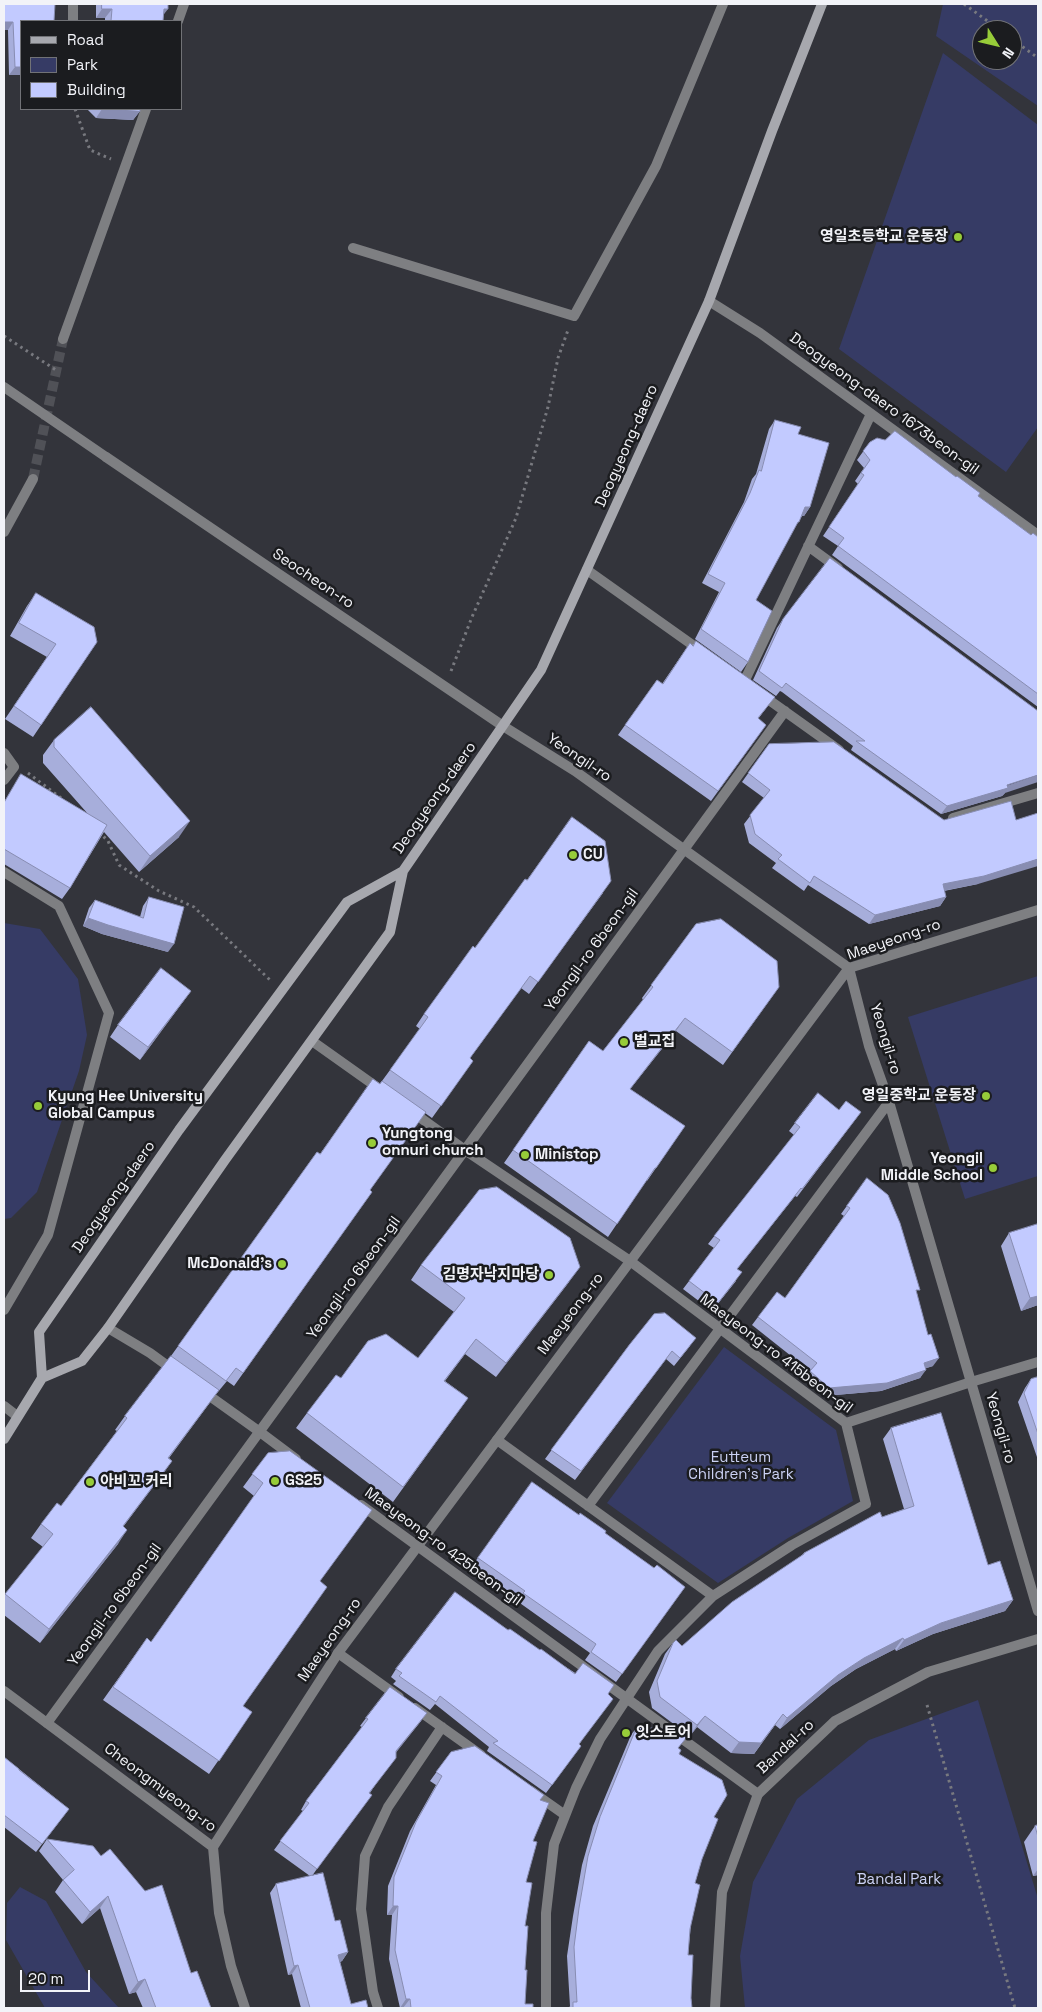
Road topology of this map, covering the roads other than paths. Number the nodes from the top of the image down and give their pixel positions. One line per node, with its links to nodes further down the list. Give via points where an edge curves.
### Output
1 (73, 4): 5 (street)
2 (184, 4): 6 (street)
3 (723, 4): 8 (street, via 656,166 574,316)
4 (822, 4): 9 (main road, Deogyeong-daero)
5 (73, 20)
6 (178, 20)
7 (146, 110): 10 (street)
8 (354, 248)
9 (709, 301): 12 (street, Deogyeong-daero 1673beon-gil, via 760,332); 17 (main road, Deogyeong-daero)
10 (63, 339)
11 (4, 387): 21 (street, Seocheon-ro, bridge)
12 (871, 414): 15 (street, Deogyeong-daero 1673beon-gil); 16 (street)
13 (33, 479): 14 (street)
14 (4, 532)
15 (1038, 535)
16 (808, 546): 18 (street); 20 (street, via 740,680)
17 (587, 570): 19 (street); 21 (main road, Deogyeong-daero, via 541,670)
18 (848, 576)
19 (706, 655)
20 (785, 711): 23 (street); 27 (street, Yeongil-ro 6beon-gil)
21 (503, 726): 27 (street, Yeongil-ro, via 575,771); 28 (main road, Deogyeong-daero)
22 (4, 753): 24 (street, via 14,768)
23 (847, 755)
24 (4, 780)
25 (1038, 793): 26 (street)
26 (940, 822)
27 (684, 850): 31 (street, Yeongil-ro); 36 (street, Yeongil-ro 6beon-gil)
28 (403, 871): 32 (main road, Deogyeong-daero, via 390,932); 43 (main road, Deogyeong-daero, via 347,902 179,1130 39,1332)
29 (4, 872): 38 (street, via 59,906 109,1013 48,1235)
30 (1038, 910): 31 (street, Maeyeong-ro)
31 (849, 968): 34 (street, Yeongil-ro, via 869,1046); 37 (street, Maeyeong-ro)
32 (312, 1042): 33 (street); 39 (main road, Deogyeong-daero)
33 (389, 1095)
34 (889, 1102): 40 (street); 44 (street, Yeongil-ro)
35 (404, 1106): 36 (street)
36 (465, 1150): 37 (street, Maeyeong-ro 415beon-gil); 49 (street, Yeongil-ro 6beon-gil)
37 (630, 1261): 40 (street, Maeyeong-ro 415beon-gil); 51 (street, Maeyeong-ro)
38 (4, 1310)
39 (108, 1328): 42 (street); 43 (main road, Deogyeong-daero, via 82,1362)
40 (720, 1329): 48 (street, Maeyeong-ro 415beon-gil); 54 (street)
41 (1038, 1362): 44 (street)
42 (181, 1376)
43 (42, 1378): 47 (main road)
44 (971, 1382): 48 (street); 57 (street, Yeongil-ro)
45 (197, 1387): 49 (street)
46 (4, 1406): 47 (street)
47 (17, 1416): 50 (main road)
48 (846, 1423): 56 (street, Maeyeong-ro 415beon-gil, via 866,1504 792,1545)
49 (260, 1432): 52 (street); 62 (street, Yeongil-ro 6beon-gil)
50 (4, 1439)
51 (497, 1440): 54 (street); 55 (street, Maeyeong-ro)
52 (306, 1466)
53 (353, 1500): 55 (street, Maeyeong-ro 425beon-gil)
54 (588, 1506): 56 (street)
55 (417, 1546): 59 (street, Maeyeong-ro); 61 (street, Maeyeong-ro 425beon-gil)
56 (713, 1596): 61 (street, Maeyeong-ro 415beon-gil, via 658,1651)
57 (1038, 1611)
58 (1038, 1639): 66 (street, Bandal-ro, via 928,1672 835,1721)
59 (338, 1652): 63 (street); 68 (street, Maeyeong-ro)
60 (4, 1691): 62 (street, Cheongmyeong-ro)
61 (627, 1699): 66 (street, Maeyeong-ro 425beon-gil); 67 (street, Maeyeong-ro 415beon-gil, via 600,1739)
62 (47, 1723): 68 (street, Cheongmyeong-ro)
63 (442, 1727): 64 (street); 70 (street, via 388,1807 365,1856 361,1910)
64 (488, 1760)
65 (519, 1782): 67 (street)
66 (758, 1794): 72 (street, Bandal-ro, via 722,1892)
67 (565, 1815): 71 (street, Maeyeong-ro 415beon-gil, via 554,1844 546,1913)
68 (213, 1847): 69 (street, Cheongmyeong-ro, via 219,1913 231,1966)
69 (246, 2008)
70 (378, 2008)
71 (546, 2008)
72 (715, 2008)

